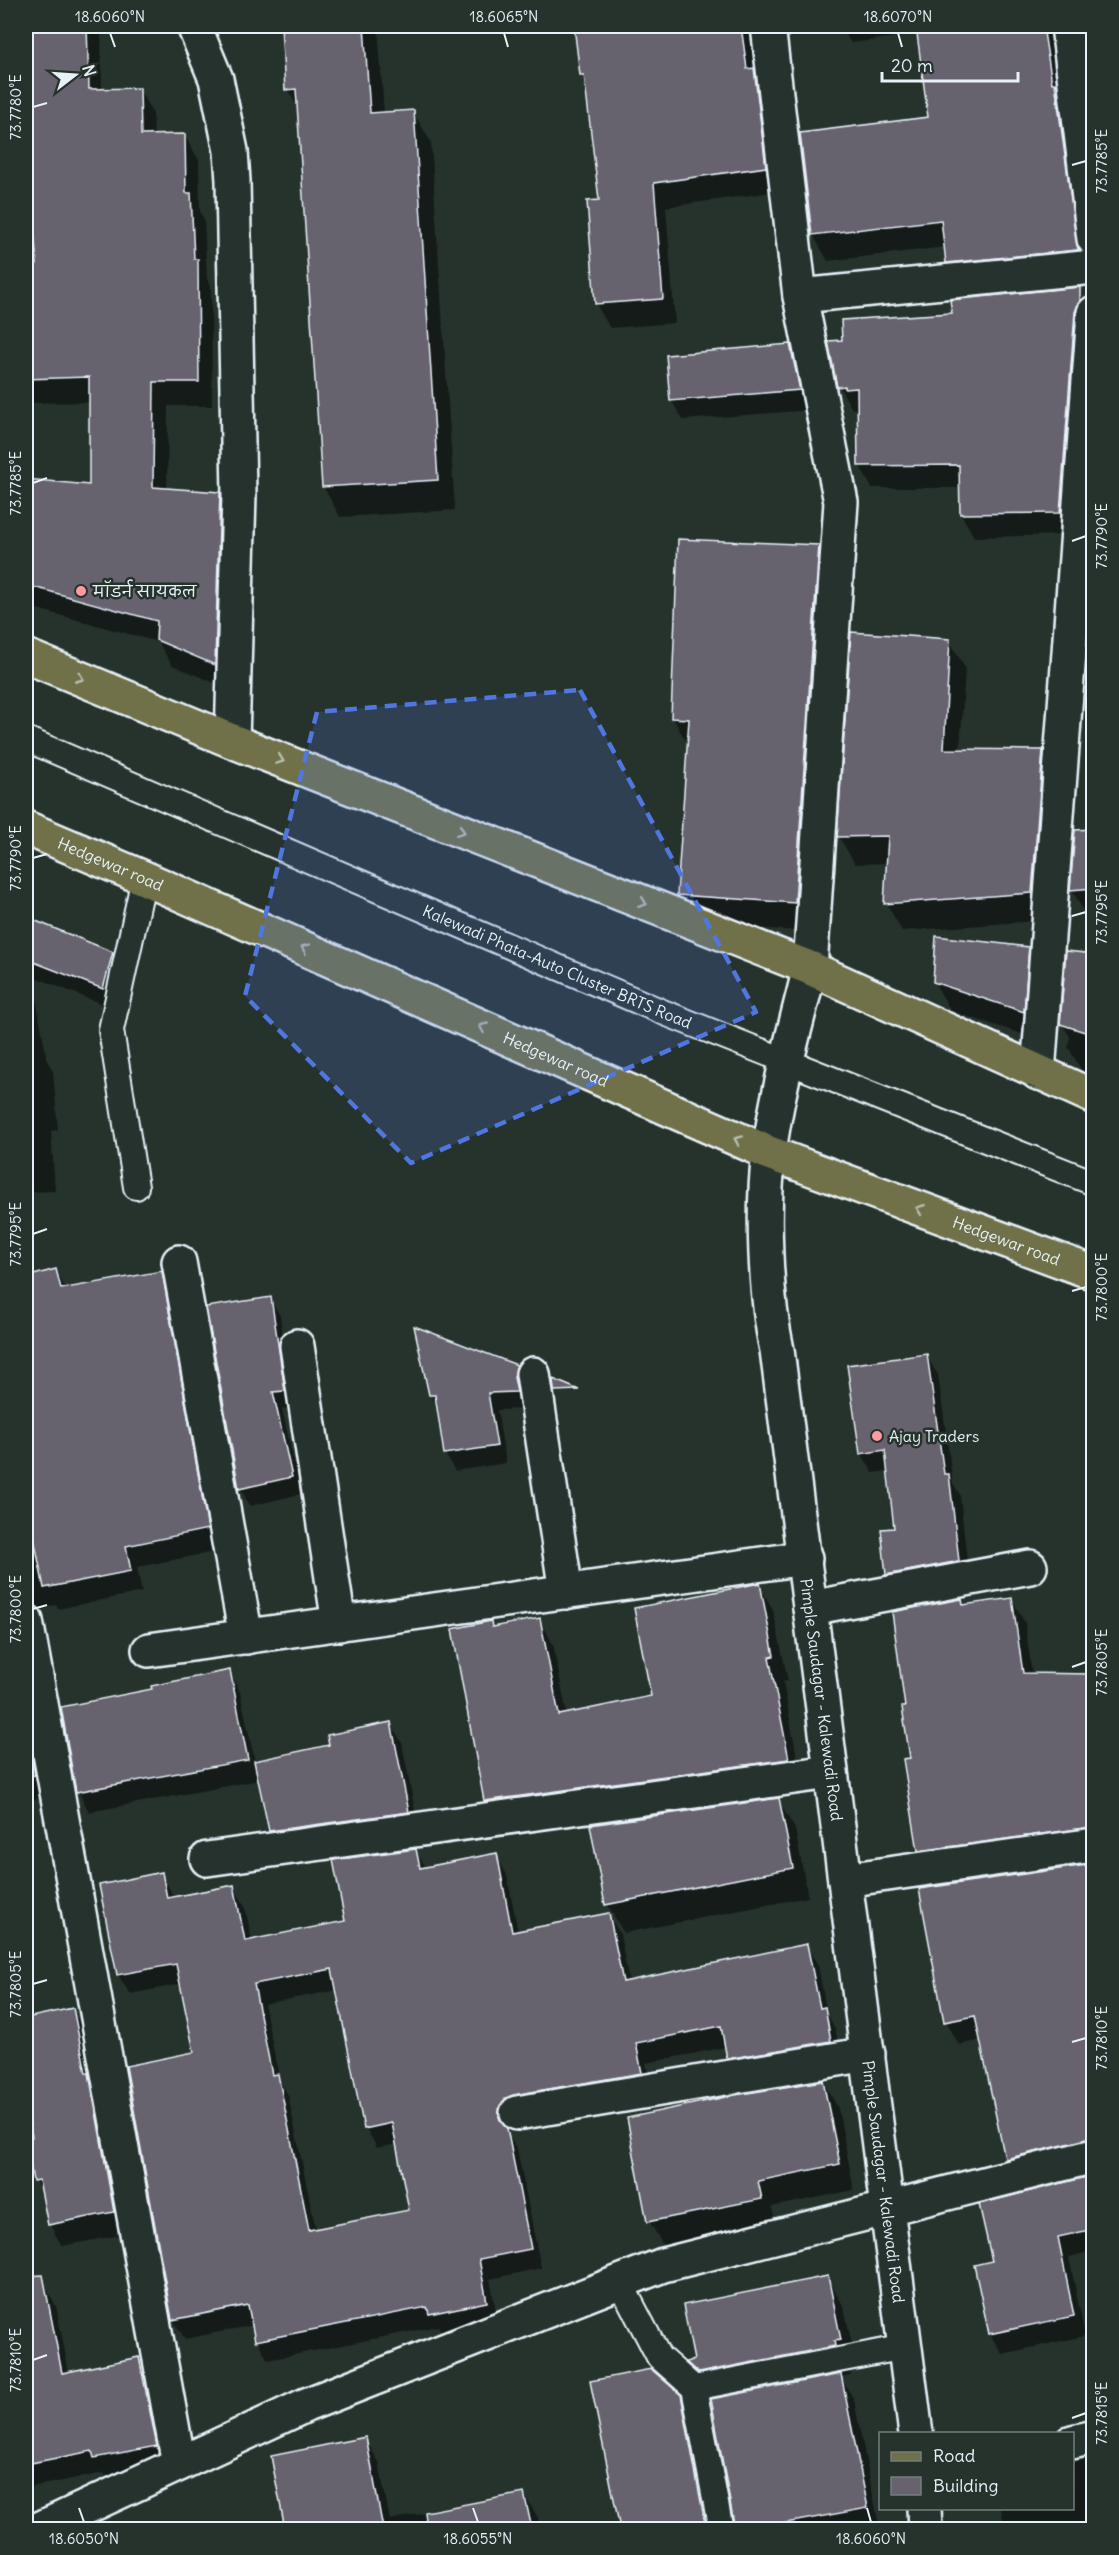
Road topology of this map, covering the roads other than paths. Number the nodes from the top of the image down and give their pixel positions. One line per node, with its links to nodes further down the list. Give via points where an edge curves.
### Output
1 (194, 26): 10 (street, via 216,79 233,181 239,495)
2 (768, 26): 6 (street, Pimple Saudagar - Kalewadi Road)
3 (1068, 26): 4 (street)
4 (1094, 239)
5 (1094, 267): 6 (street)
6 (800, 296): 13 (street, Pimple Saudagar - Kalewadi Road, via 841,502)
7 (1094, 313): 15 (street)
8 (26, 656): 10 (main road, one-way to 10)
9 (26, 739): 14 (lane, Kalewadi Phata-Auto Cluster BRTS Road, via 665,1013)
10 (232, 741): 13 (main road, one-way to 13)
11 (26, 828): 12 (main road, Hedgewar road)
12 (144, 878): 17 (main road, Hedgewar road, one-way to 12); 19 (lane, via 111,1030)
13 (810, 968): 14 (street, Pimple Saudagar - Kalewadi Road); 15 (main road)
14 (787, 1060): 17 (street, Pimple Saudagar - Kalewadi Road); 18 (lane, Kalewadi Phata-Auto Cluster BRTS Road)
15 (1038, 1073): 16 (main road)
16 (1094, 1097)
17 (769, 1153): 21 (main road, Hedgewar road, one-way to 17); 24 (street, Pimple Saudagar - Kalewadi Road, via 766,1223 771,1324)
18 (1094, 1183)
19 (136, 1187)
20 (179, 1262): 30 (street)
21 (1094, 1273)
22 (297, 1346): 29 (street)
23 (533, 1374): 26 (street)
24 (805, 1558): 26 (street); 27 (street, Pimple Saudagar - Kalewadi Road)
25 (1030, 1567): 27 (street)
26 (566, 1592): 29 (street)
27 (810, 1608): 32 (street, Pimple Saudagar - Kalewadi Road)
28 (26, 1621): 46 (street)
29 (339, 1624): 30 (street)
30 (246, 1637): 31 (street)
31 (149, 1650)
32 (830, 1772): 34 (street); 35 (street, Pimple Saudagar - Kalewadi Road)
33 (1094, 1845): 35 (street)
34 (207, 1859)
35 (845, 1880): 36 (street, Pimple Saudagar - Kalewadi Road)
36 (868, 2054): 37 (street); 39 (street, Pimple Saudagar - Kalewadi Road)
37 (517, 2113)
38 (1094, 2156): 39 (street)
39 (888, 2208): 40 (street, via 663,2265); 41 (street, Pimple Saudagar - Kalewadi Road)
40 (620, 2282): 42 (lane, via 659,2357); 46 (street, via 306,2405)
41 (905, 2347): 42 (lane); 43 (street, Pimple Saudagar - Kalewadi Road)
42 (694, 2388): 48 (lane)
43 (916, 2432)
44 (1094, 2437): 45 (street)
45 (1074, 2442)
46 (179, 2464): 47 (street)
47 (37, 2529)
48 (721, 2529)

